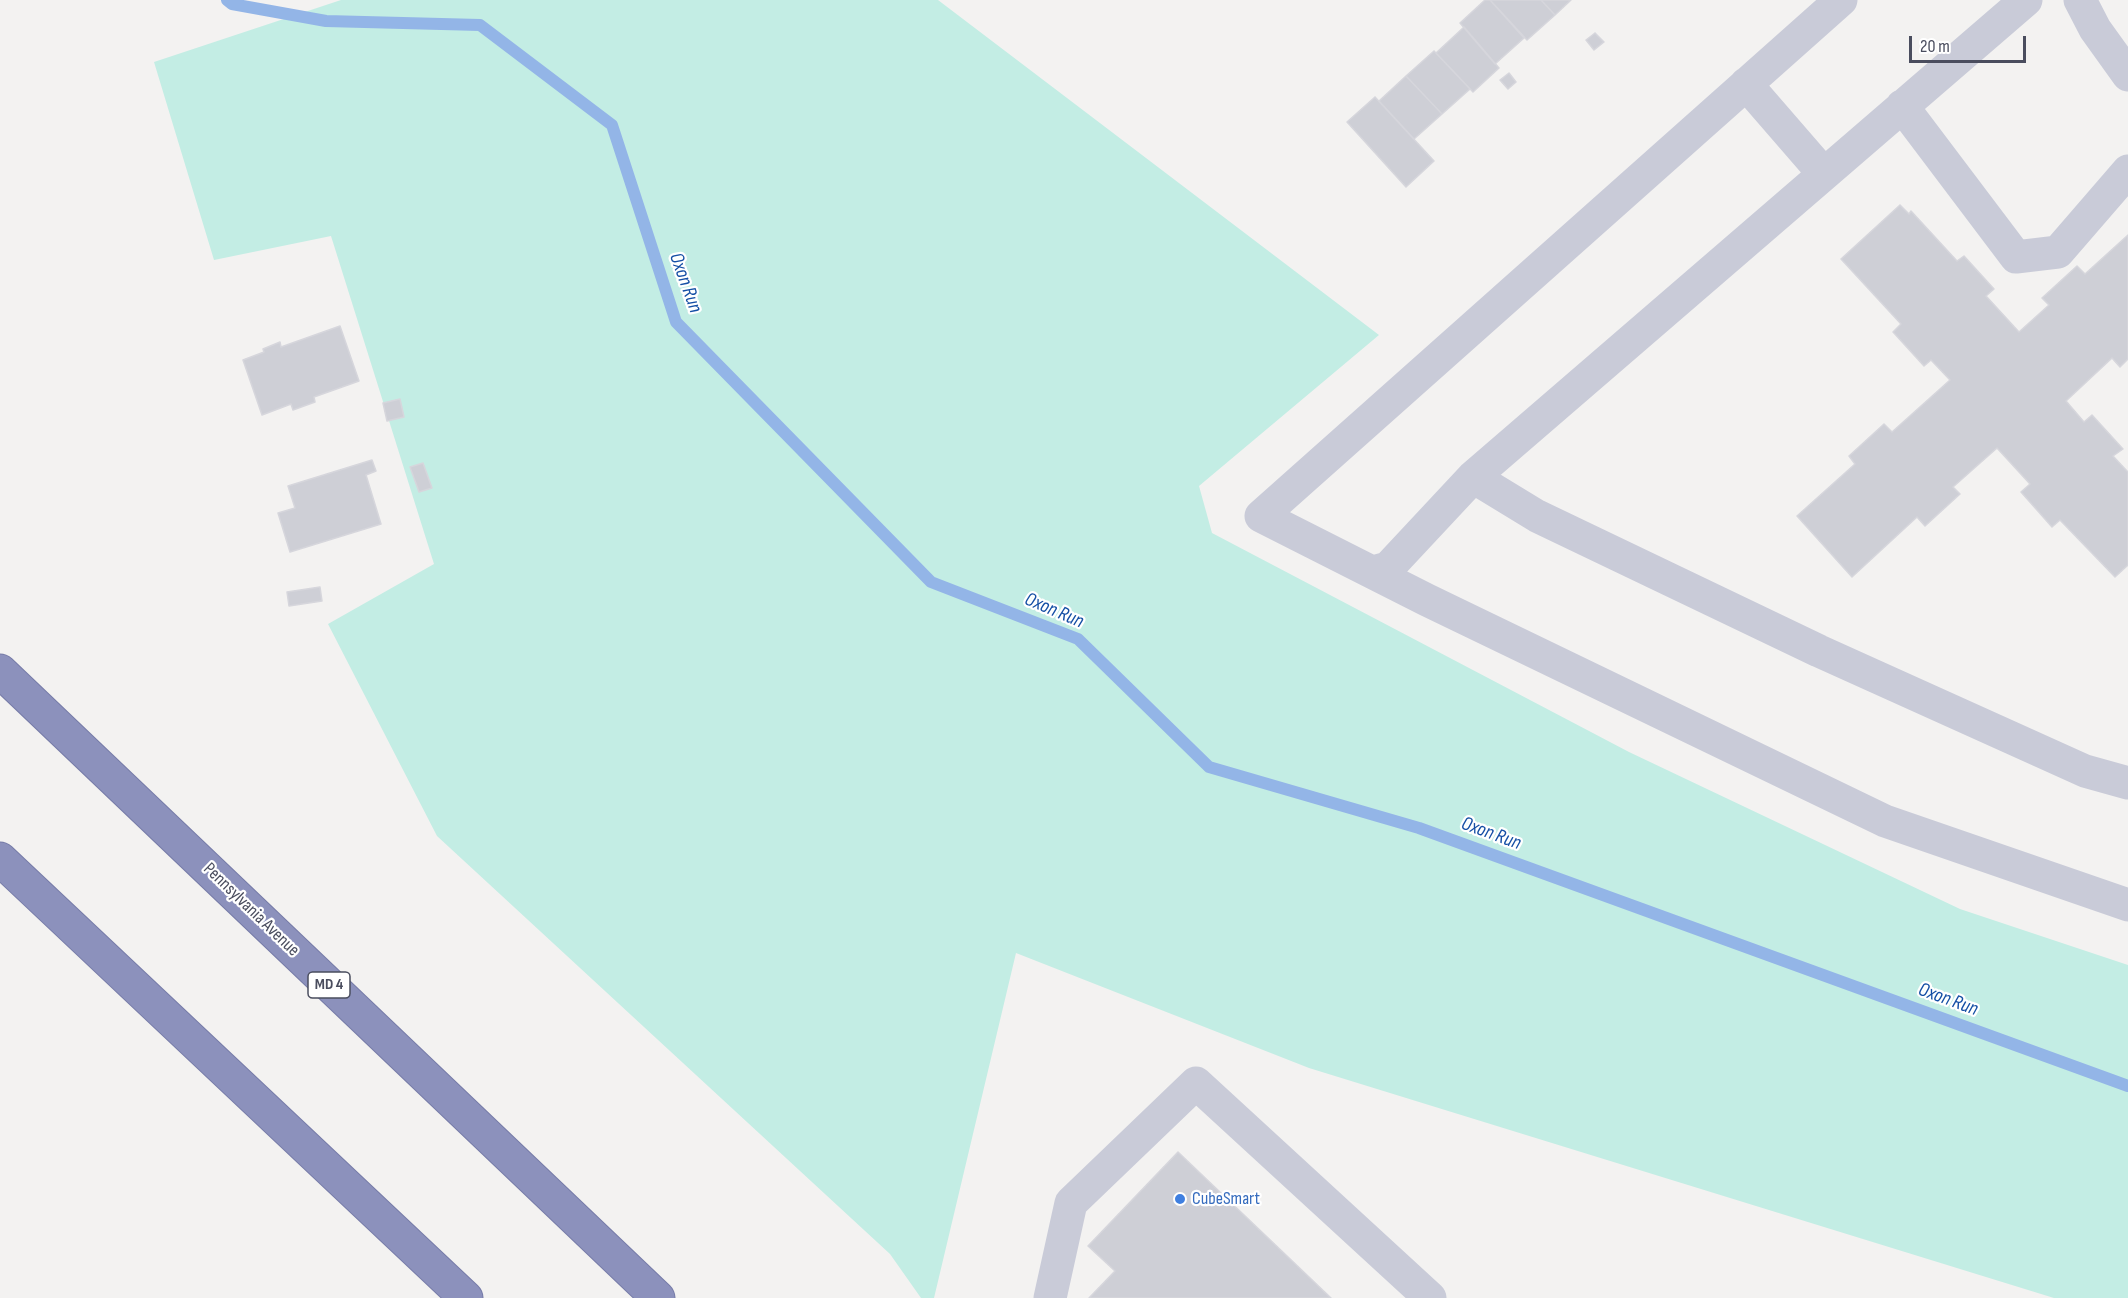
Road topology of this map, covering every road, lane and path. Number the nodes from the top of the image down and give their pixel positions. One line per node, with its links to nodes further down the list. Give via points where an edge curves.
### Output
1 (1841, 0): 5 (street)
2 (2026, 0): 6 (street)
3 (2080, 0): 4 (street)
4 (2128, 75)
5 (1746, 84): 8 (street); 10 (street, via 1262,516)
6 (1902, 106): 7 (street, via 2016,257 2058,252); 8 (street)
7 (2128, 171)
8 (1824, 174): 9 (street)
9 (1473, 477): 10 (street, via 1388,568); 12 (street, via 1538,516 1819,651 2085,771)
10 (1373, 572): 14 (street, via 1885,821)
11 (0, 671): 16 (highway, Pennsylvania Avenue / MD 4)
12 (2128, 783)
13 (0, 859): 15 (highway)
14 (2128, 905)
15 (466, 1298)
16 (658, 1298)
17 (1050, 1298): 18 (street, via 1071,1203 1196,1083)
18 (1430, 1298)

